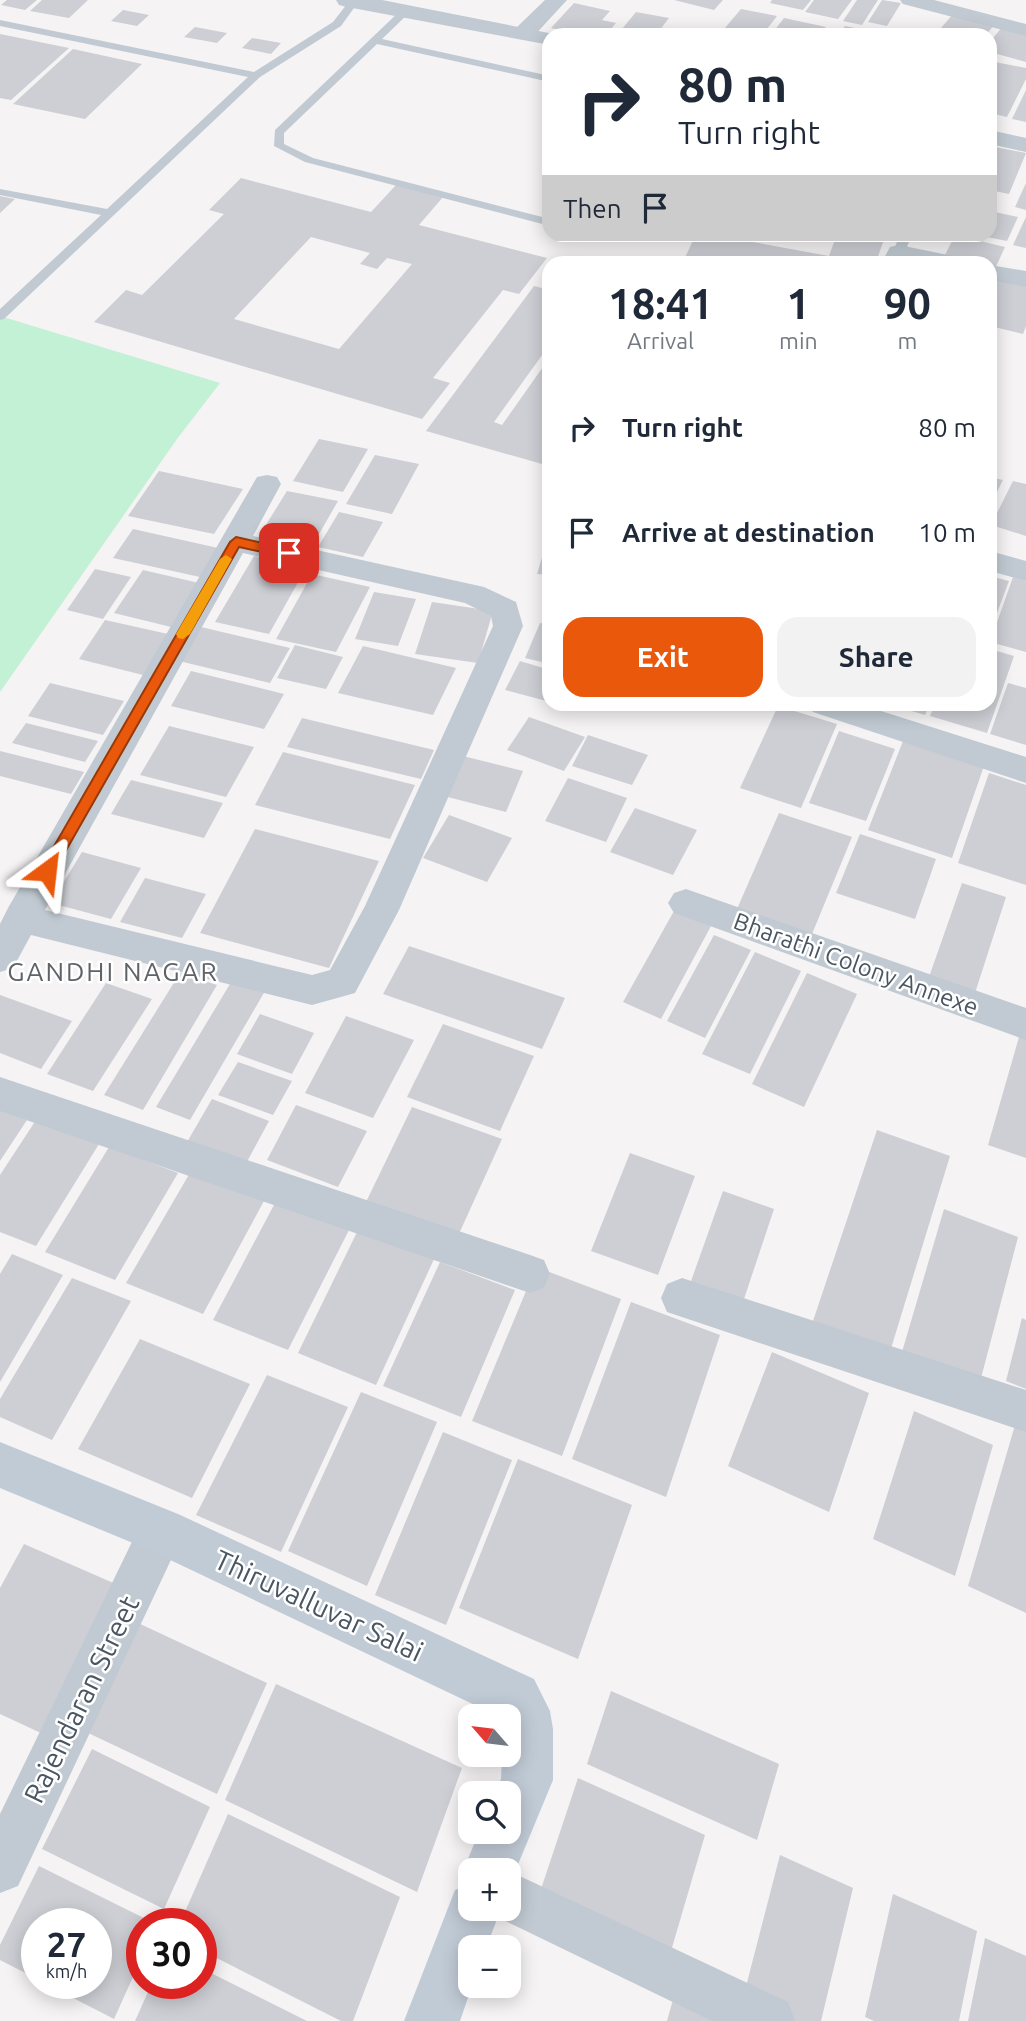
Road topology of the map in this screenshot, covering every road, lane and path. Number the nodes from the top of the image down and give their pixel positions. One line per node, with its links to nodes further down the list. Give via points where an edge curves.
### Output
1 (352, 0): 4 (street); 10 (lane, via 337,24)
2 (557, 0): 7 (street)
3 (910, 0): 6 (street)
4 (405, 12): 7 (street); 9 (lane)
5 (0, 23): 10 (lane)
6 (1026, 30)
7 (524, 33): 8 (street)
8 (542, 36)
9 (375, 41): 11 (lane); 16 (lane, via 279,132 279,146 309,160)
10 (256, 75): 15 (lane)
11 (542, 77)
12 (997, 139): 13 (street)
13 (1026, 145)
14 (0, 192): 15 (lane)
15 (111, 213): 21 (lane)
16 (542, 221)
17 (900, 250): 18 (street)
18 (924, 256)
19 (997, 273): 20 (street)
20 (1026, 279)
21 (0, 316)
22 (267, 484): 23 (street)
23 (236, 542): 29 (street); 29 (street, via 473,594 505,610 508,626 381,911 342,982 312,990)
24 (997, 563): 25 (street)
25 (1026, 571)
26 (846, 711): 27 (street)
27 (1026, 769)
28 (686, 903): 31 (street, Bharathi Colony Annexe)
29 (20, 918): 30 (street)
30 (0, 957)
31 (1026, 1024)
32 (0, 1094): 33 (street)
33 (530, 1274)
34 (682, 1298): 35 (street)
35 (1011, 1405)
36 (0, 1465): 37 (main road, Thiruvalluvar Salai)
37 (161, 1531): 38 (main road, Thiruvalluvar Salai, via 516,1697 525,1711 528,1729 527,1780); 39 (street, Rajendaran Street)
38 (521, 1794)
39 (0, 1868)
40 (521, 1902): 43 (street)
41 (470, 1921): 42 (main road)
42 (432, 2021)
43 (769, 2021)

